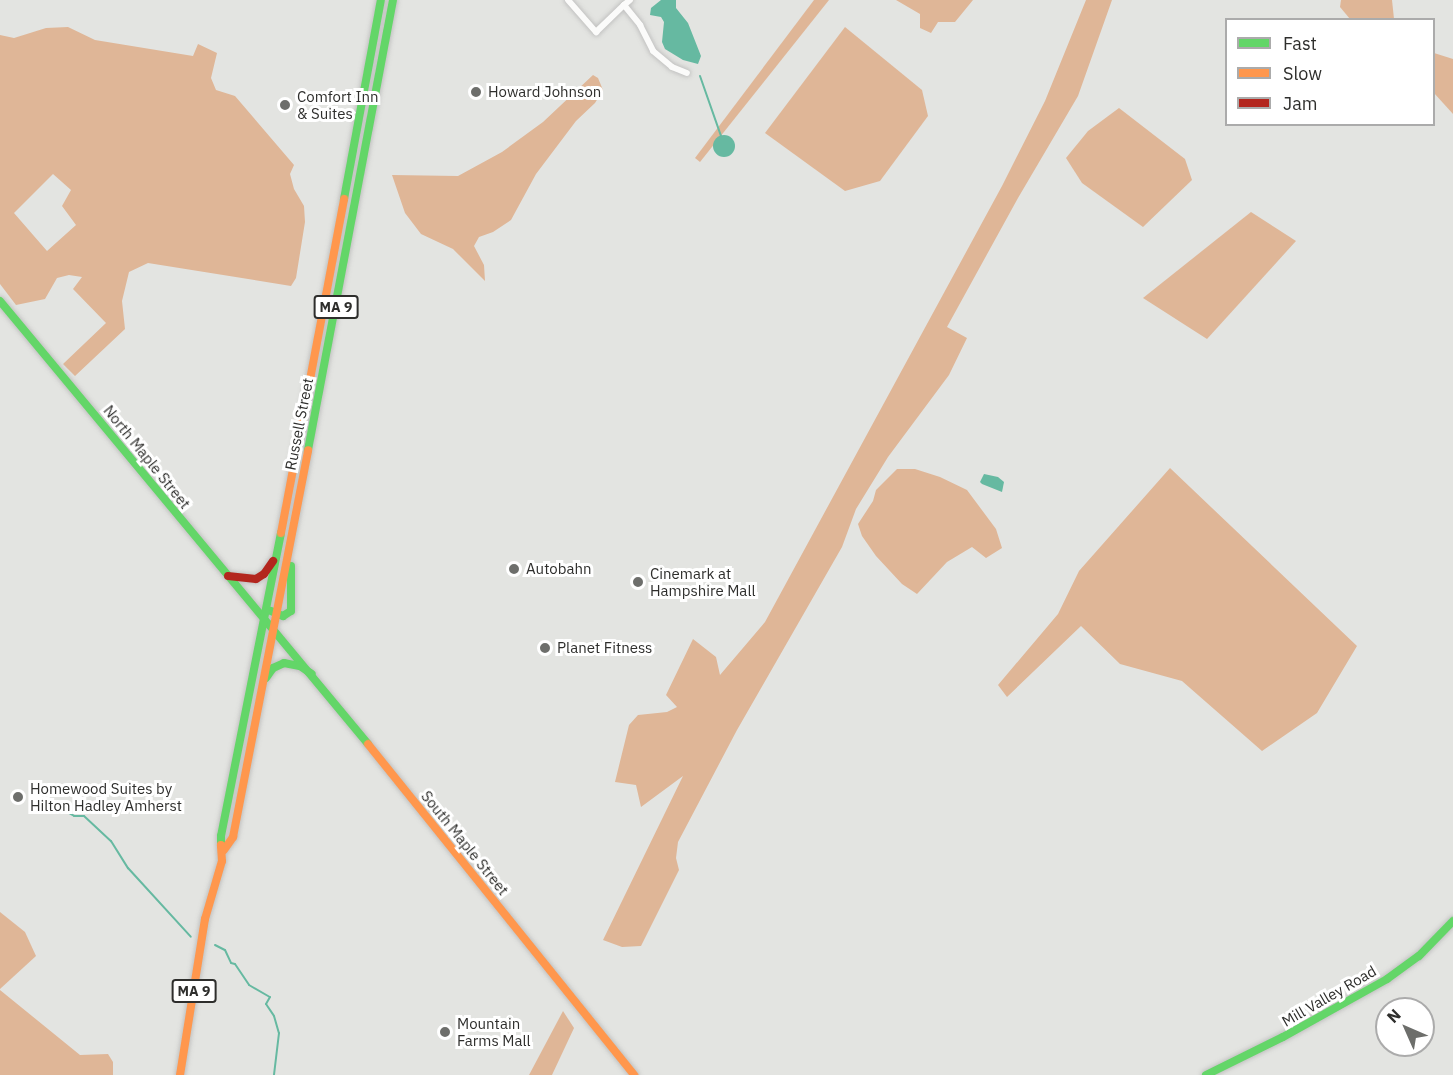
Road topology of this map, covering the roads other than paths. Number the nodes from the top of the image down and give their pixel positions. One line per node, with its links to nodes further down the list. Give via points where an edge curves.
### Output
1 (381, 0): 9 (main road, Russell Street / MA 9)
2 (393, 0): 8 (main road, Russell Street / MA 9)
3 (568, 0): 5 (street, via 596,32)
4 (630, 0): 5 (street)
5 (624, 5): 6 (street, via 656,54)
6 (687, 73)
7 (0, 301): 10 (main road, North Maple Street)
8 (291, 540): 12 (main road, Russell Street / MA 9); 12 (main road, via 293,607 289,614)
9 (277, 552): 10 (main road, via 267,572 259,578); 11 (main road, Russell Street / MA 9)
10 (228, 576): 13 (main road, North Maple Street)
11 (267, 607): 12 (main road); 13 (main road, Russell Street / MA 9)
12 (277, 615): 14 (main road, Russell Street / MA 9)
13 (265, 619): 14 (main road, North Maple Street); 17 (main road, Russell Street / MA 9, via 221,836)
14 (274, 629): 15 (main road, South Maple Street); 16 (main road, Russell Street / MA 9)
15 (312, 674): 16 (main road, via 300,666 284,663 273,668); 20 (main road, South Maple Street)
16 (265, 680): 17 (main road, Russell Street / MA 9, via 233,837)
17 (224, 850): 19 (main road, Russell Street / MA 9, via 205,919)
18 (1453, 921): 21 (main road, Mill Valley Road, via 1419,956 1387,979)
19 (180, 1075)
20 (634, 1075)
21 (1206, 1075)

